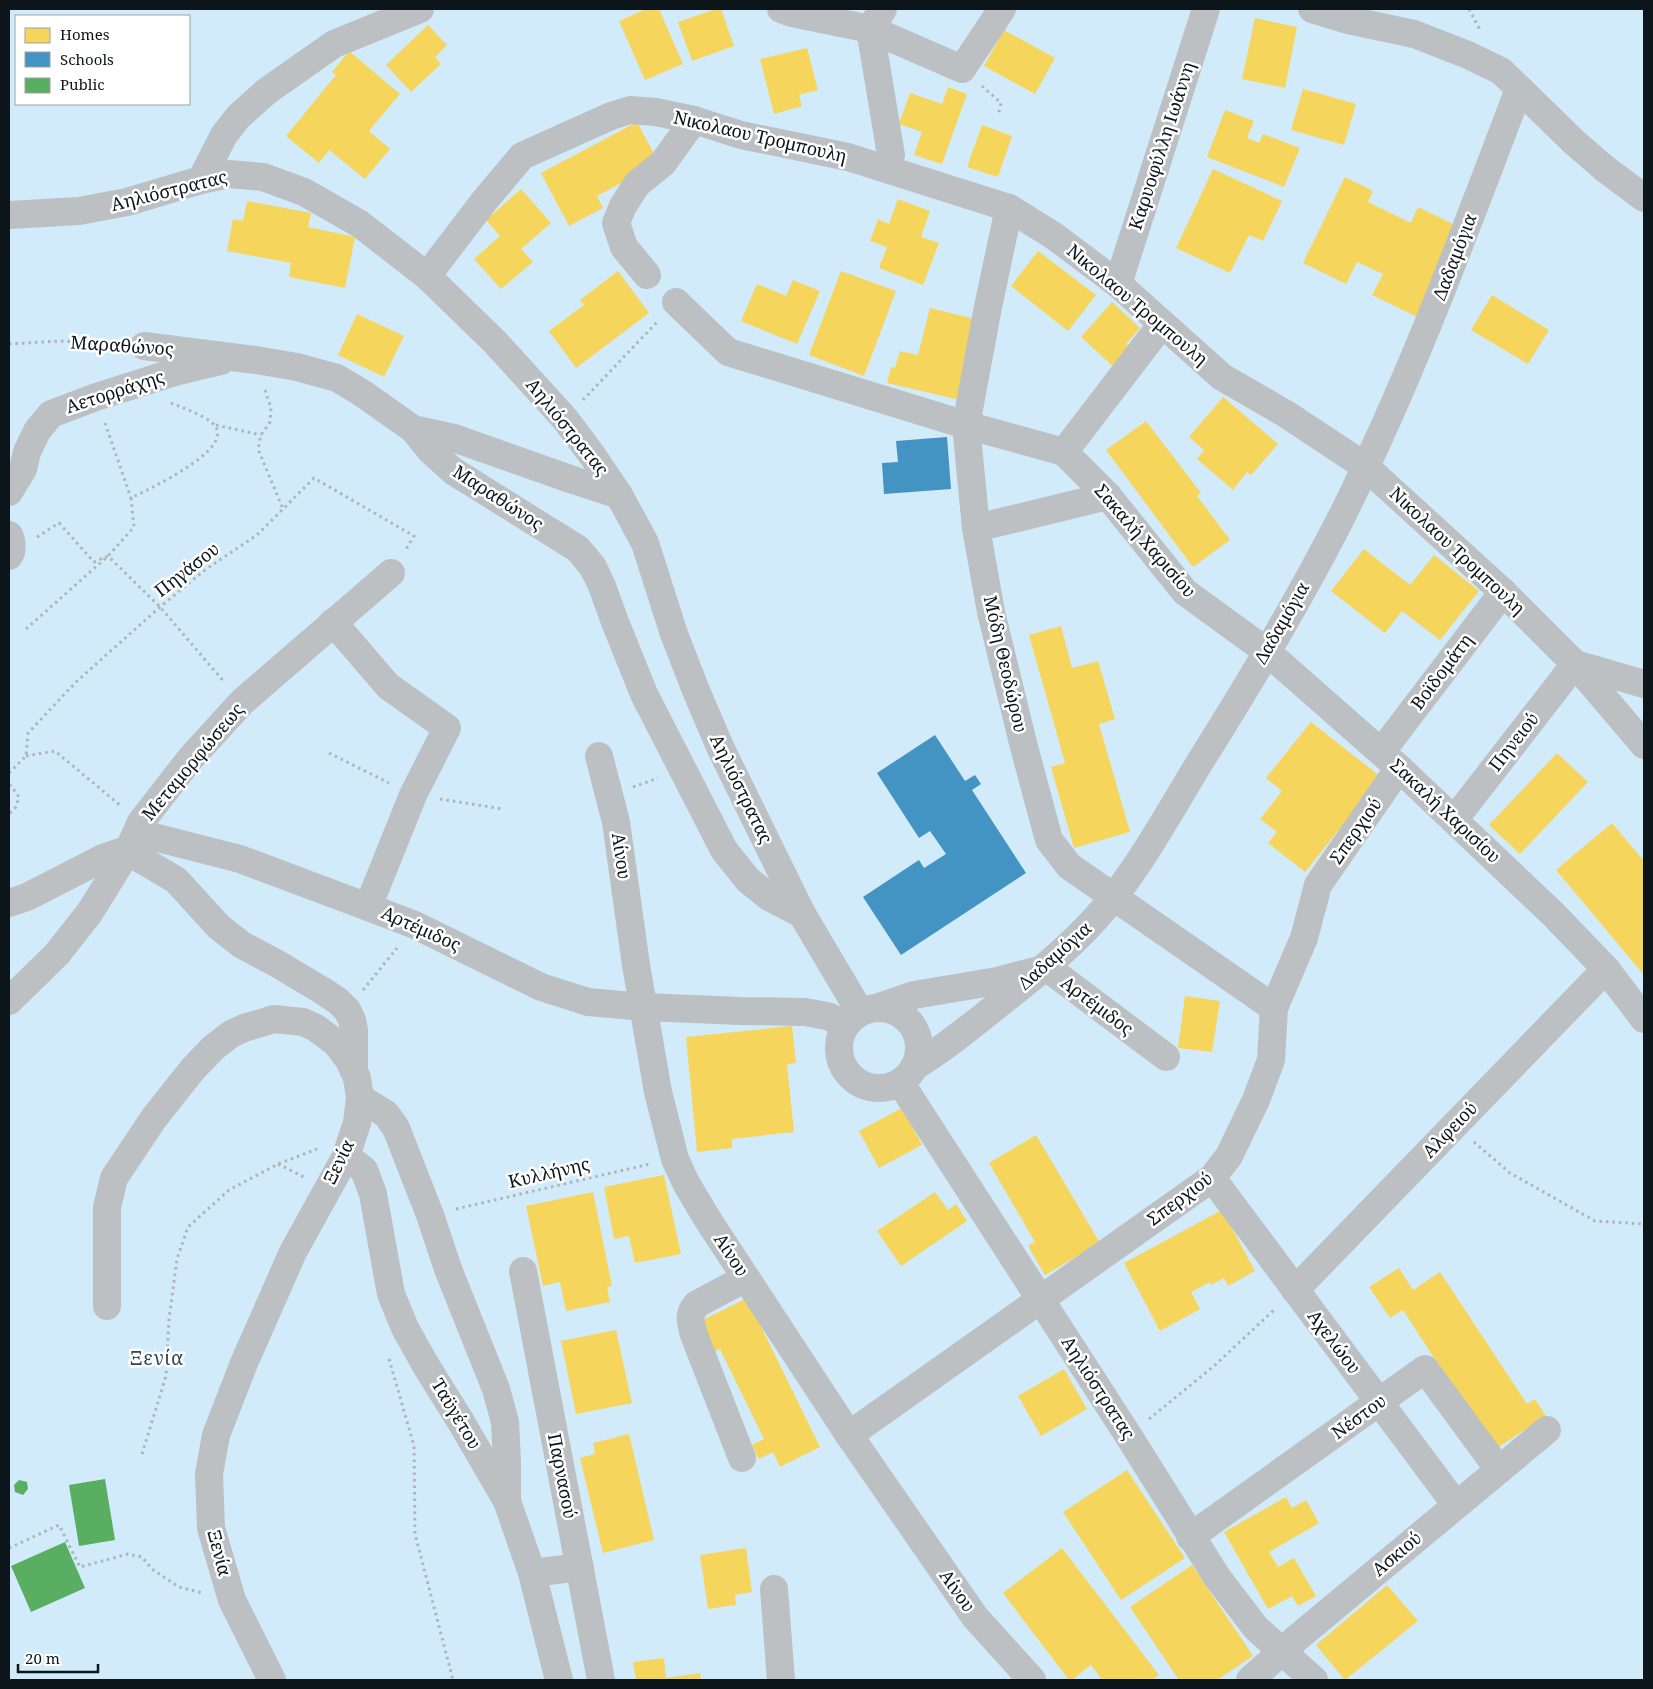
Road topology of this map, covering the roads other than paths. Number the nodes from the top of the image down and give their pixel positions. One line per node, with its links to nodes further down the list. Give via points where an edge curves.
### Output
1 (420, 9): 10 (street, via 334,44 267,91 238,117 224,135)
2 (781, 9): 6 (street, via 792,13)
3 (1002, 9): 6 (street, via 962,70)
4 (1206, 9): 16 (street, Καρυοφύλλη Ιωάννη)
5 (1312, 9): 7 (street, via 1414,34 1446,46 1501,71)
6 (877, 19): 9 (street)
7 (1519, 90): 11 (street, via 1604,168); 24 (street, Δαδαμόγια, via 1437,304)
8 (694, 120): 12 (street, Νικολαου Τρομπουλη, via 741,135 848,157); 14 (street, via 663,163 637,184 622,206 616,223 624,247); 15 (street, Νικολαου Τρομπουλη, via 630,110 522,156)
9 (891, 155)
10 (201, 180): 13 (street, Αηλιόστρατας, via 127,202 79,211); 15 (street, Αηλιόστρατας, via 229,174 263,177 304,192 360,224)
11 (1644, 198)
12 (1009, 208): 16 (street, Νικολαου Τρομπουλη, via 1054,236); 21 (street, Μόδη Θεοδώρου)
13 (9, 215)
14 (647, 275)
15 (427, 276): 26 (street, Αηλιόστρατας, via 495,342 565,419)
16 (1118, 284): 18 (street, Νικολαου Τρομπουλη)
17 (676, 302): 21 (street, Σακαλή Χαρισίου, via 728,352)
18 (1162, 324): 23 (street); 24 (street, Νικολαου Τρομπουλη, via 1222,376)
19 (144, 346): 20 (street, Μαραθώνος)
20 (246, 358): 22 (street, Μαραθώνος, via 337,378 362,392); 25 (street, Αετορράχης, via 175,372 51,414 37,431 23,469)
21 (966, 425): 23 (street, Σακαλή Χαρισίου); 28 (street, Μόδη Θεοδώρου)
22 (413, 430): 26 (street, via 454,438); 43 (street, Μαραθώνος, via 453,471 578,549 593,567 644,694 724,850 748,880 769,897)
23 (1064, 452): 27 (street, Σακαλή Χαρισίου)
24 (1366, 467): 30 (street, Νικολαου Τρομπουλη); 32 (street, Δαδαμόγια)
25 (9, 492)
26 (619, 495): 43 (street, Αηλιόστρατας, via 645,542 674,634 714,733)
27 (1108, 496): 28 (street); 32 (street, Σακαλή Χαρισίου, via 1185,592)
28 (976, 528): 40 (street, Μόδη Θεοδώρου, via 991,612 1049,840 1070,866)
29 (391, 573): 31 (street, Μεταμορφώσεως)
30 (1503, 592): 33 (street, Νικολαου Τρομπουλη); 37 (street, Βοϊδομάτη)
31 (333, 622): 39 (street, Μεταμορφώσεως, via 242,702 190,759 141,822); 42 (street, via 388,686 447,728 413,795)
32 (1266, 651): 37 (street, Σακαλή Χαρισίου); 40 (street, Δαδαμόγια, via 1156,835)
33 (1575, 664): 34 (street); 35 (street, Νικολαου Τρομπουλη); 38 (street, Πηνειού)
34 (1644, 684)
35 (1644, 745)
36 (599, 756): 47 (street, Αίνου, via 616,822)
37 (1391, 760): 38 (street, Σακαλή Χαρισίου); 48 (street, Σπερχιού, via 1318,885 1304,938)
38 (1454, 820): 45 (street, Σακαλή Χαρισίου, via 1554,914)
39 (129, 849): 41 (street, Αρτέμιδος); 42 (street, Αρτέμιδος, via 150,836 240,859); 46 (street, Μεταμορφώσεως, via 90,912 57,954); 52 (street, via 176,880 219,927 242,945 338,1001 352,1020)
40 (1114, 896): 44 (street, Δαδαμόγια); 48 (street, Μόδη Θεοδώρου)
41 (9, 902)
42 (368, 907): 47 (street, Αρτέμιδος, via 415,925 541,987 588,1002)
43 (802, 914): 49 (street, Αηλιόστρατας)
44 (1046, 968): 49 (street, Αρτέμιδος, via 997,981 914,996); 51 (street, Αρτέμιδος); 53 (street, Δαδαμόγια)
45 (1606, 969): 50 (street, Σακαλή Χαρισίου); 59 (street, Αλφειού)
46 (9, 1001)
47 (644, 1007): 49 (street, Αρτέμιδος, via 805,1012 828,1016); 58 (street, Αίνου, via 658,1092 675,1159 695,1198)
48 (1274, 1008): 56 (street, Σπερχιού, via 1271,1060 1229,1156)
49 (862, 1014): 53 (street, via 893,1010 914,1027 918,1054); 53 (street, via 840,1036 839,1050 849,1075 860,1083 887,1087)
50 (1644, 1019)
51 (1166, 1057)
52 (354, 1072): 54 (street, Ξενία); 61 (street, Ξενία, via 336,1044 303,1022 261,1022 231,1034 213,1048 154,1118 114,1178 107,1207)
53 (907, 1074): 60 (street, Αηλιόστρατας)
54 (360, 1098): 55 (street, Ξενία, via 357,1123); 67 (street, via 386,1114 396,1128 496,1389 505,1422)
55 (346, 1156): 67 (street, Ταϋγέτου, via 364,1170 373,1194 391,1294 405,1328); 74 (street, Ξενία, via 293,1252 244,1363 216,1435 209,1474 211,1528 232,1600)
56 (1212, 1178): 59 (street, Αχελώου); 60 (street, Σπερχιού)
57 (523, 1271): 70 (street, Παρνασού)
58 (746, 1278): 64 (street, Αίνου); 65 (street, via 697,1304 690,1320)
59 (1295, 1290): 62 (street, Αχελώου)
60 (1041, 1299): 64 (street, Σπερχιού); 69 (street, Αηλιόστρατας)
61 (107, 1306)
62 (1379, 1403): 66 (street, Νέστου, via 1425,1369); 68 (street, Αχελώου); 69 (street, Νέστου)
63 (1547, 1430): 66 (street, Ασκιού)
64 (849, 1435): 78 (street, Αίνου, via 975,1617)
65 (742, 1458)
66 (1499, 1470): 68 (street, Ασκιού)
67 (507, 1502): 71 (street, Ταϋγέτου)
68 (1456, 1505): 73 (street, Ασκιού)
69 (1190, 1537): 73 (street, Αηλιόστρατας, via 1256,1628)
70 (580, 1567): 71 (street); 76 (street, Παρνασού)
71 (532, 1573): 75 (street, Ταϋγέτου)
72 (774, 1589): 77 (street)
73 (1281, 1651): 79 (street, Ασκιού); 80 (street, Αηλιόστρατας)
74 (272, 1680)
75 (559, 1680)
76 (601, 1680)
77 (781, 1680)
78 (1032, 1680)
79 (1250, 1680)
80 (1314, 1680)

